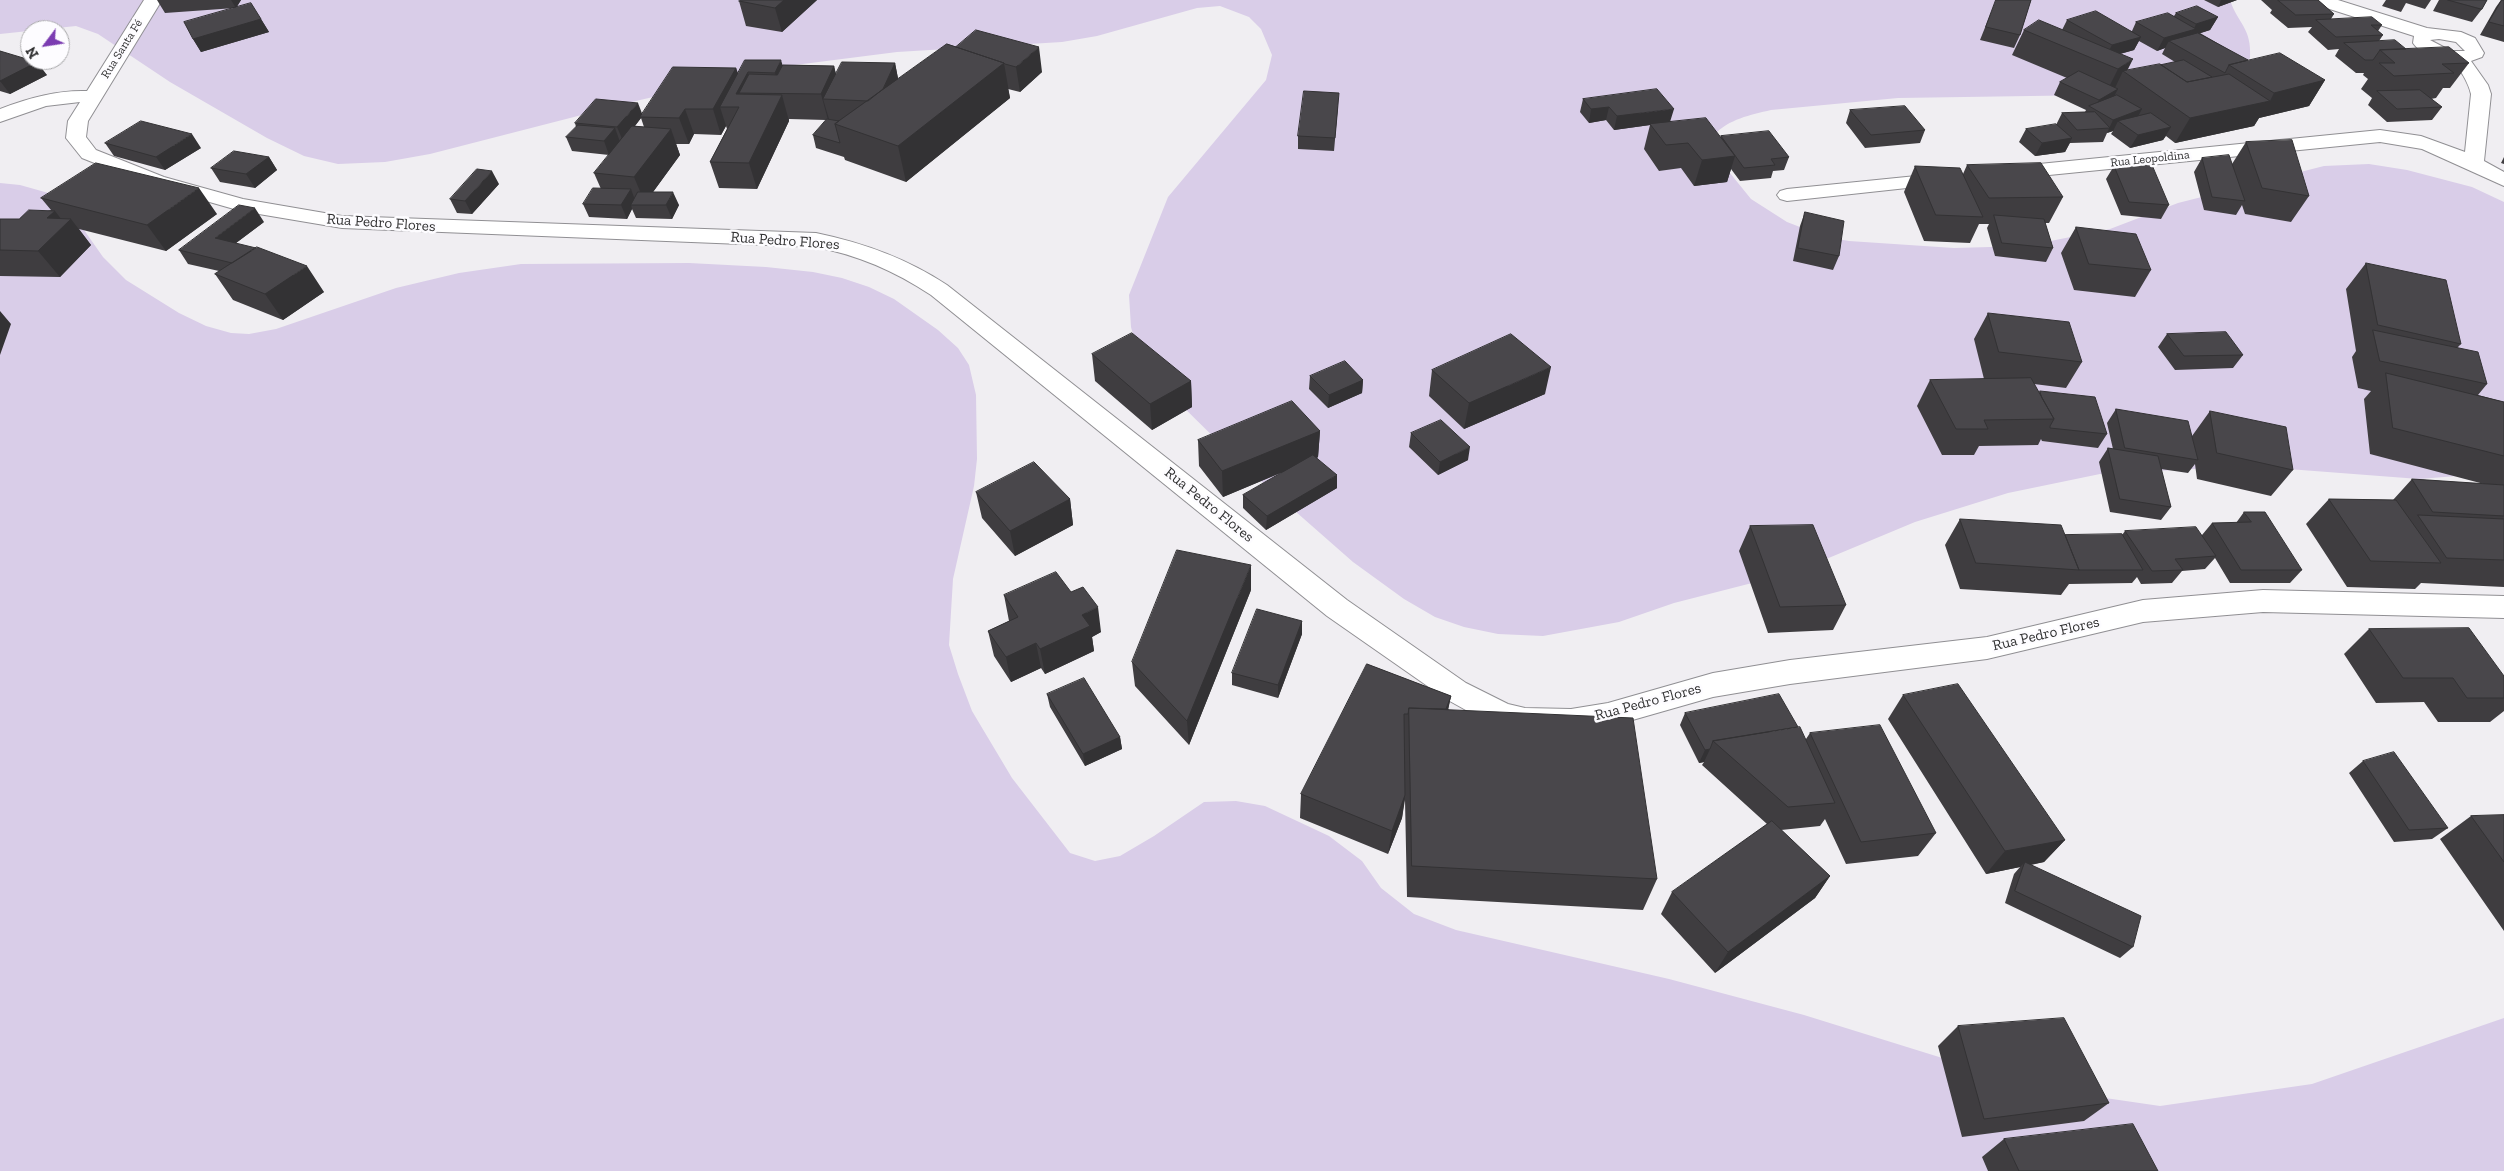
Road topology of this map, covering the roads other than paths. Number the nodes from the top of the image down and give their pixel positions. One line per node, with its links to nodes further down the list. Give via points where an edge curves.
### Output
1 (153, 0): 3 (street, Rua Santa Fé)
2 (2320, 0): 5 (street, via 2426,34 2421,39 2426,47 2459,58 2479,85 2481,94)
3 (91, 97): 4 (street, via 44,100); 10 (street, Rua Pedro Flores, via 78,122 76,138 89,154 157,181 241,205 352,223 816,240 847,245 895,263 939,290 1337,608 1464,696 1502,715 1525,720 1571,721 1608,715 1713,685 1987,648 2143,611 2263,601)
4 (0, 116)
5 (2474, 164): 6 (street, Rua Leopoldina, via 2433,145 2380,136); 8 (street, Rua Leopoldina)
6 (1994, 174)
7 (1965, 177): 9 (street)
8 (2504, 180)
9 (1787, 195)
10 (2504, 607)

